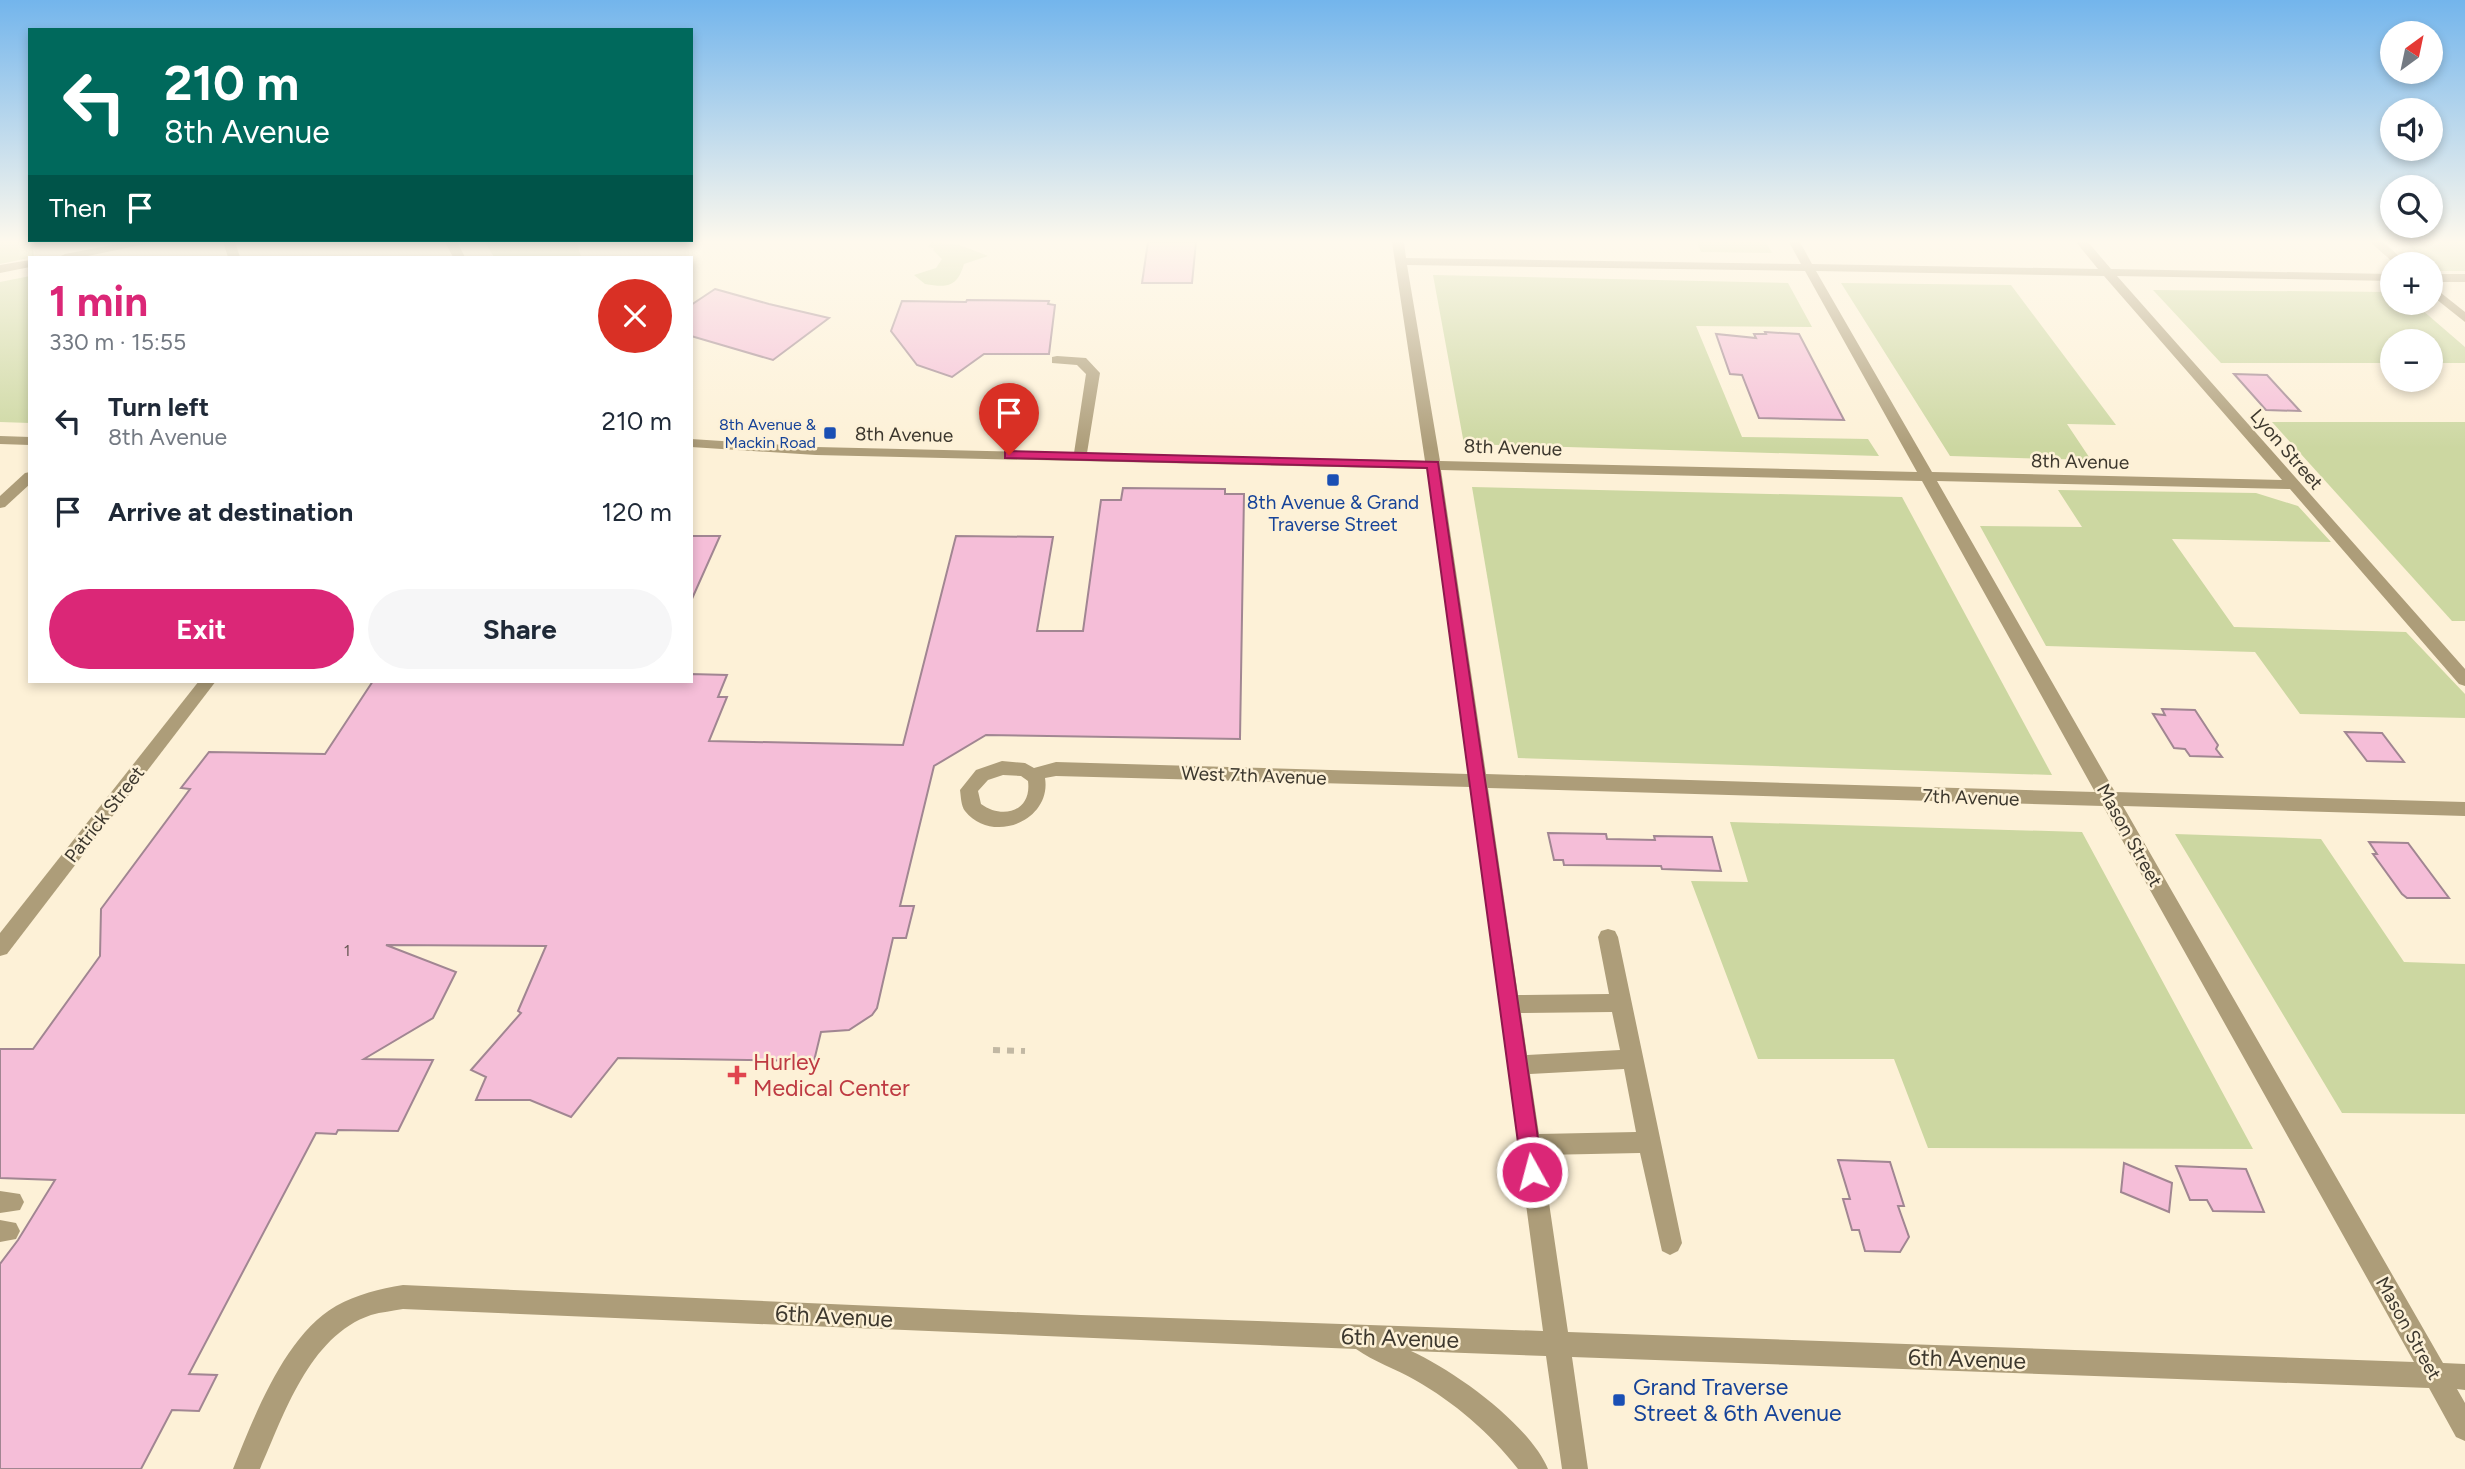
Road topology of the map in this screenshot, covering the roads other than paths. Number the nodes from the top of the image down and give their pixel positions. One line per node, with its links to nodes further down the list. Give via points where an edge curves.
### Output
1 (1409, 311): 9 (street)
2 (1833, 311): 10 (street, Mason Street)
3 (2141, 311): 12 (street, Lyon Street)
4 (1057, 360): 8 (street, via 1080,361 1093,373)
5 (0, 440): 6 (street)
6 (28, 441)
7 (693, 443): 8 (street, 8th Avenue, via 816,451)
8 (1080, 456): 9 (street, 8th Avenue)
9 (1433, 464): 10 (street, 8th Avenue); 17 (street)
10 (1927, 477): 12 (street, 8th Avenue); 18 (street, Mason Street)
11 (28, 478): 13 (street)
12 (2292, 485): 14 (street, Lyon Street)
13 (0, 504)
14 (2465, 680)
15 (206, 683): 21 (street, Patrick Street)
16 (1032, 775): 17 (street, West 7th Avenue, via 1056,769)
17 (1478, 782): 18 (street, 7th Avenue); 23 (street)
18 (2110, 801): 19 (street, 7th Avenue); 31 (street, Mason Street)
19 (2465, 810)
20 (1608, 937): 22 (street)
21 (0, 948)
22 (1621, 1003): 23 (street); 24 (street)
23 (1509, 1004): 25 (street)
24 (1631, 1059): 25 (street); 26 (street)
25 (1518, 1065): 27 (street)
26 (1649, 1142): 27 (street); 28 (street)
27 (1529, 1145): 30 (street)
28 (1670, 1243)
29 (1359, 1336): 30 (street, 6th Avenue); 34 (street, 6th Avenue, via 403,1297 362,1303 316,1336); 35 (street, via 1456,1392 1502,1430)
30 (1556, 1344): 31 (street, 6th Avenue); 36 (street)
31 (2436, 1376): 32 (street, 6th Avenue); 33 (street, Mason Street)
32 (2465, 1377)
33 (2465, 1428)
34 (246, 1469)
35 (1535, 1469)
36 (1575, 1469)

